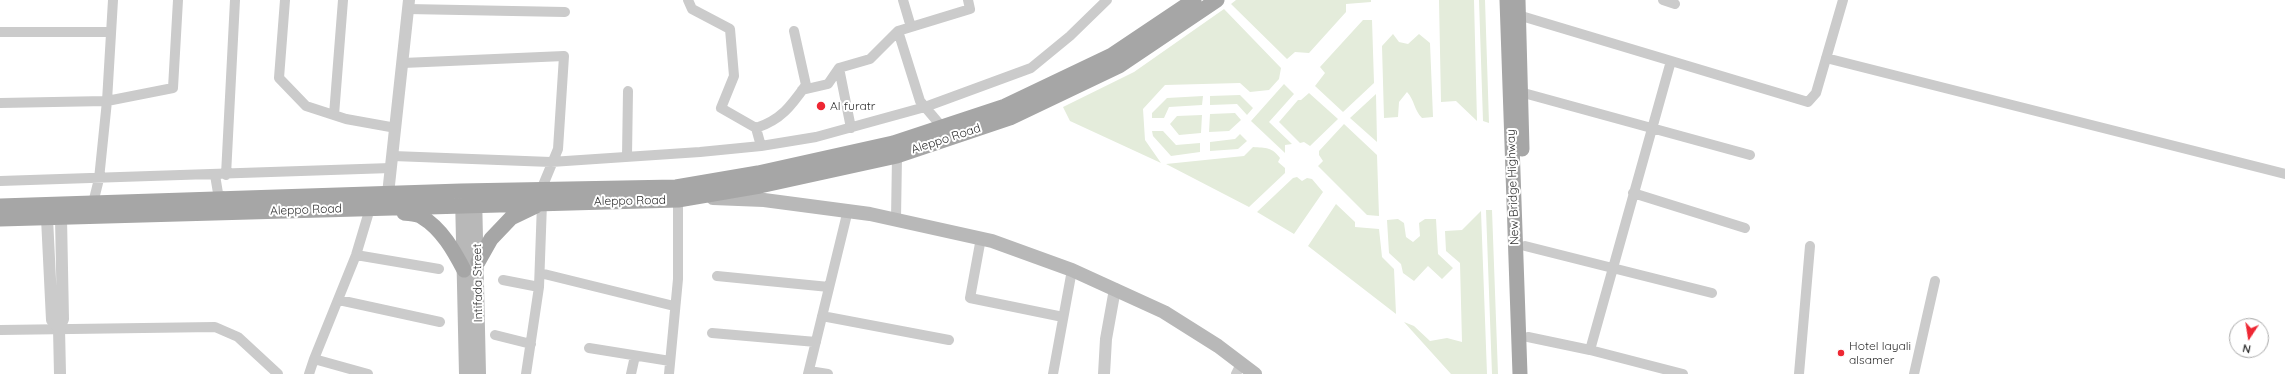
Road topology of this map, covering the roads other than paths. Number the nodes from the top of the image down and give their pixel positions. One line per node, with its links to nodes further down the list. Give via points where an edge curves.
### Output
1 (113, 0): 23 (street)
2 (178, 0): 31 (street, via 173,88)
3 (235, 0): 49 (street)
4 (285, 0): 34 (street, via 279,78 306,106)
5 (343, 0): 34 (street)
6 (688, 0): 37 (street, via 692,9 730,29 734,76 721,108)
7 (903, 0): 19 (street)
8 (968, 0): 19 (street, via 970,9)
9 (1107, 0): 33 (street, via 1070,36 1031,68)
10 (1194, 0): 35 (main road, Aleppo Road, via 1112,55 1005,106)
11 (1217, 0): 44 (main road, Aleppo Road, via 1119,66 1010,118)
12 (1507, 0): 117 (main road, New Bridge Highway)
13 (1663, 0): 16 (street)
14 (1843, 0): 24 (street)
15 (408, 4): 18 (street); 26 (street)
16 (1675, 4)
17 (1518, 7): 25 (street); 30 (main road, New Bridge Highway)
18 (565, 12)
19 (910, 27): 21 (street)
20 (794, 31): 28 (street, via 806,85)
21 (898, 31): 27 (street, via 870,59); 33 (street, via 920,101)
22 (0, 32): 23 (street)
23 (111, 32): 31 (street)
24 (1826, 58): 25 (street, via 1816,93 1808,102); 47 (street)
25 (1671, 61): 39 (street)
26 (402, 62): 36 (street); 45 (street, via 564,56 558,149)
27 (839, 68): 28 (street, via 828,84); 38 (street)
28 (802, 90): 37 (street, via 791,106 773,123)
29 (628, 91): 43 (street)
30 (1520, 92): 39 (street); 68 (main road, New Bridge Highway)
31 (107, 101): 32 (street); 50 (street)
32 (0, 103)
33 (926, 108): 35 (street); 38 (street)
34 (334, 115): 36 (street)
35 (942, 127): 53 (main road, Aleppo Road, via 893,143 758,173 676,187)
36 (396, 128): 42 (street)
37 (756, 128): 40 (street)
38 (851, 128): 40 (street)
39 (1651, 128): 41 (street); 52 (street)
40 (762, 146): 43 (street)
41 (1750, 155)
42 (393, 156): 45 (street); 46 (street)
43 (628, 156): 45 (street)
44 (897, 156): 54 (main road, Aleppo Road); 65 (street)
45 (551, 162): 53 (street)
46 (392, 168): 49 (street); 58 (street)
47 (2285, 174)
48 (215, 175): 49 (street); 50 (street); 56 (street, via 218,193)
49 (226, 175)
50 (99, 179): 51 (street); 59 (street)
51 (0, 181)
52 (1633, 193): 66 (street); 73 (street)
53 (542, 197): 55 (main road, Aleppo Road); 57 (main road, Aleppo Road); 71 (main road, via 510,218 491,239); 76 (street)
54 (699, 197): 57 (main road, Aleppo Road); 62 (main road, via 764,200)
55 (469, 198): 58 (main road, Aleppo Road); 71 (main road, Intifada Street); 74 (main road, Intifada Street)
56 (226, 199): 58 (main road, Aleppo Road); 59 (main road, Aleppo Road)
57 (678, 200): 85 (street, via 678,279)
58 (388, 202): 61 (main road, Aleppo Road); 74 (main road, via 422,217 447,241)
59 (93, 203): 60 (main road, Aleppo Road)
60 (0, 206)
61 (368, 208): 63 (main road, Aleppo Road); 70 (street)
62 (848, 210): 65 (main road); 81 (street)
63 (54, 218): 64 (main road, Aleppo Road); 89 (street, via 52,320)
64 (0, 219)
65 (896, 219): 67 (main road)
66 (1745, 228)
67 (981, 238): 75 (main road); 87 (street, via 970,298)
68 (1525, 246): 73 (street); 93 (main road, New Bridge Highway)
69 (1810, 246): 120 (street)
70 (356, 255): 72 (street); 84 (street)
71 (478, 262): 109 (main road, Intifada Street)
72 (439, 268)
73 (1612, 268): 83 (street); 98 (street)
74 (464, 270): 108 (main road, Intifada Street)
75 (1072, 270): 82 (main road); 87 (street)
76 (540, 273): 80 (street); 85 (street)
77 (717, 276): 81 (street)
78 (503, 280): 80 (street)
79 (1935, 281): 121 (street)
80 (539, 287): 96 (street, via 533,314)
81 (829, 287): 86 (street)
82 (1115, 289): 102 (main road, via 1164,312 1218,346); 115 (street, via 1106,340)
83 (1712, 293)
84 (339, 300): 88 (street); 100 (street)
85 (674, 306): 101 (street)
86 (822, 316): 94 (street); 95 (street)
87 (1062, 317): 114 (street)
88 (440, 322)
89 (59, 328): 90 (street); 104 (street); 105 (street, via 215,327 238,337)
90 (0, 330)
91 (712, 333): 95 (street)
92 (495, 335): 96 (street)
93 (1528, 337): 98 (street); 118 (main road, New Bridge Highway)
94 (949, 340)
95 (816, 342): 103 (street)
96 (531, 344): 110 (street)
97 (589, 348): 99 (street)
98 (1590, 350): 119 (street)
99 (635, 356): 101 (street); 111 (street)
100 (314, 358): 106 (street); 107 (street)
101 (670, 361): 112 (street)
102 (1239, 369): 116 (main road)
103 (808, 372): 113 (street)
104 (60, 374)
105 (278, 374)
106 (309, 374)
107 (368, 374)
108 (466, 374)
109 (479, 374)
110 (526, 374)
111 (631, 374)
112 (669, 374)
113 (828, 374)
114 (1053, 374)
115 (1104, 374)
116 (1255, 374)
117 (1520, 374)
118 (1530, 374)
119 (1683, 374)
120 (1799, 374)
121 (1914, 374)

